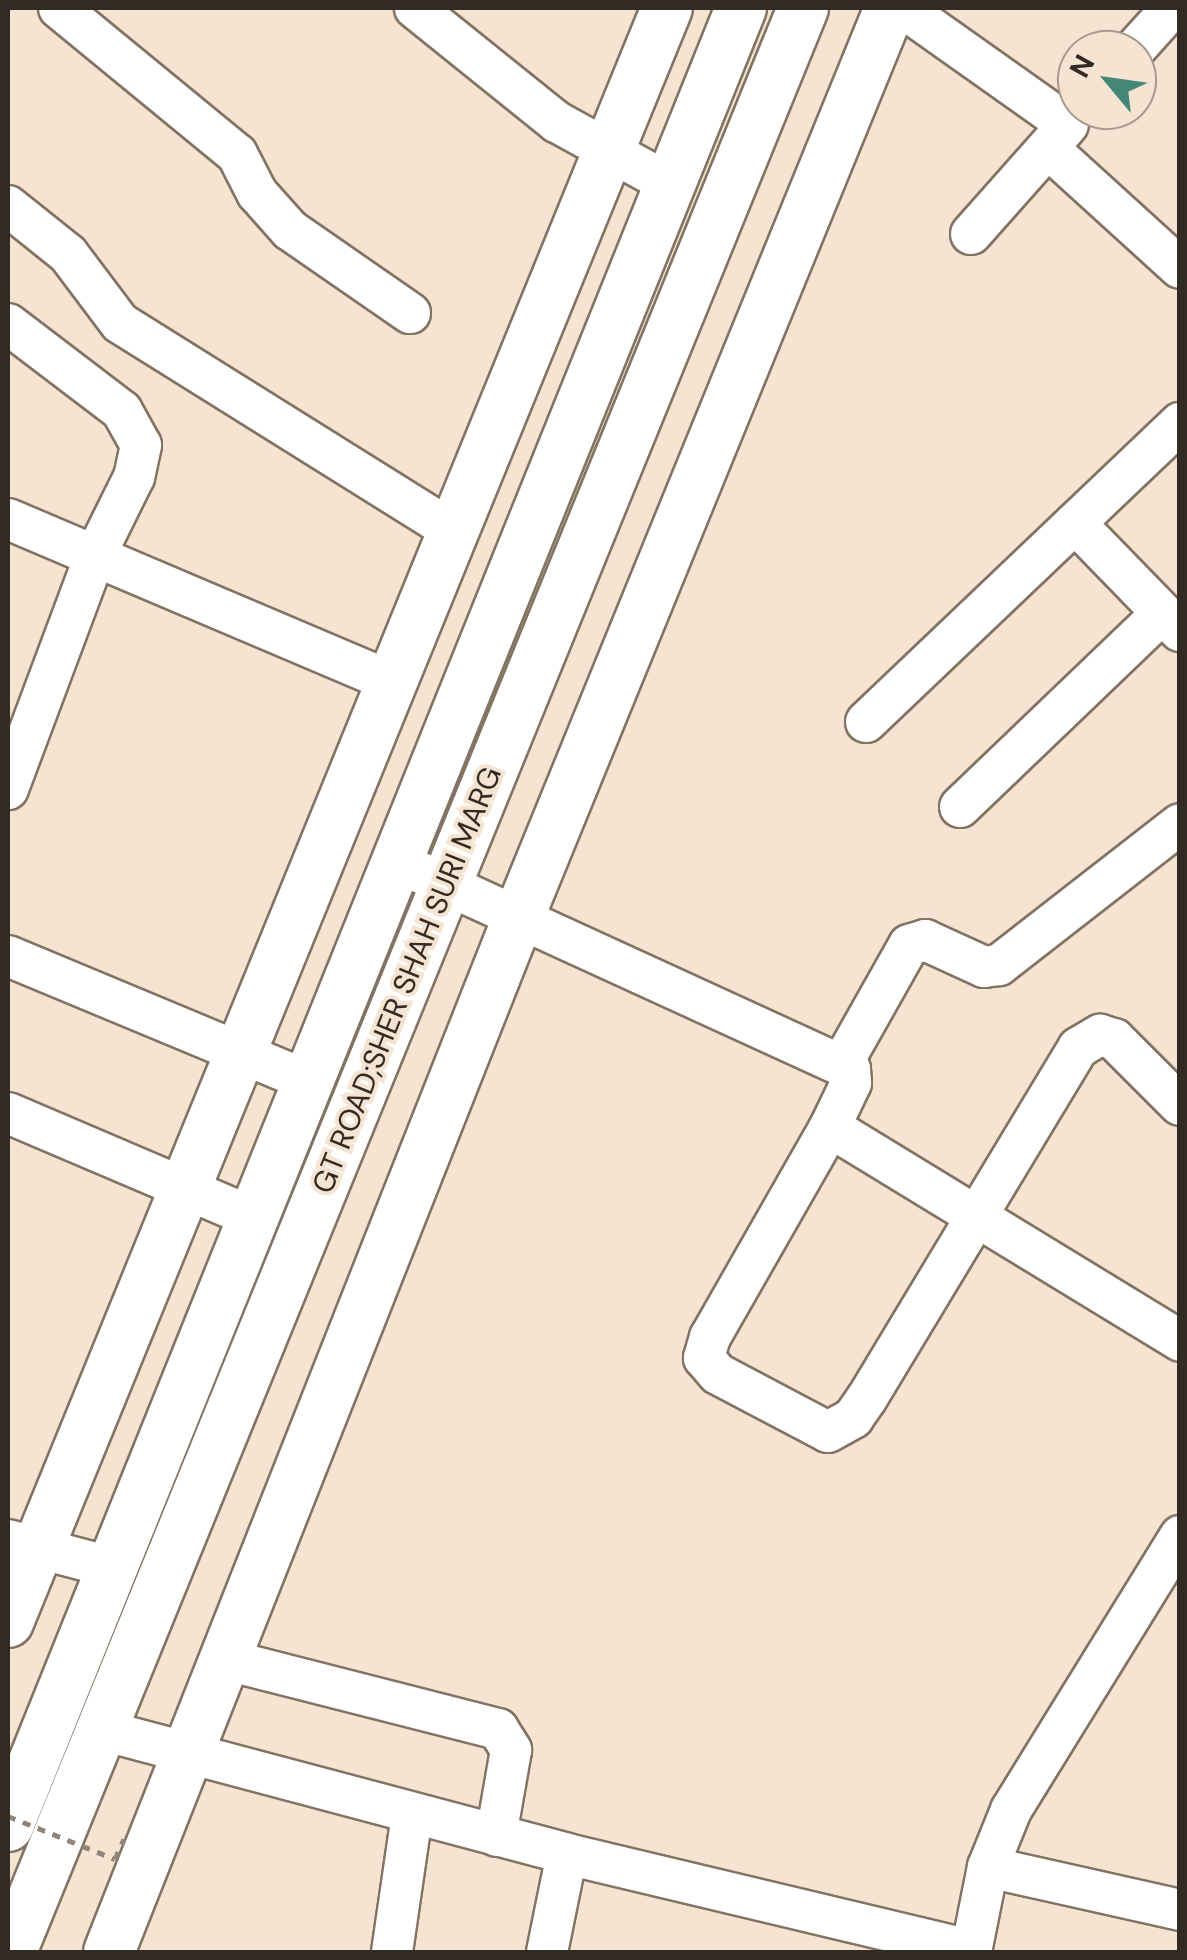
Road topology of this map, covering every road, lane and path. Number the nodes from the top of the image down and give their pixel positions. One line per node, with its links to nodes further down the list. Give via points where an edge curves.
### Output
1 (59, 8): 18 (street, via 237,154 257,193 290,230)
2 (414, 8): 13 (street, via 557,122)
3 (667, 8): 13 (main road)
4 (741, 8): 14 (main road, GT ROAD;SHER SHAH SURI MARG)
5 (803, 8): 32 (main road, GT ROAD;SHER SHAH SURI MARG)
6 (890, 8): 33 (main road)
7 (903, 8): 10 (street)
8 (1172, 8): 9 (street)
9 (1152, 30)
10 (1057, 120)
11 (1063, 130): 16 (street)
12 (1068, 130): 17 (street)
13 (606, 152): 14 (street); 23 (main road)
14 (670, 184): 31 (main road, GT ROAD;SHER SHAH SURI MARG)
15 (8, 206): 23 (street, via 68,254 120,323)
16 (971, 234)
17 (1180, 268)
18 (410, 312)
19 (8, 324): 24 (street, via 122,411 138,434 134,477)
20 (1180, 423): 21 (street)
21 (1075, 523): 25 (street); 27 (street)
22 (11, 529): 24 (street)
23 (456, 533): 26 (main road)
24 (94, 556): 26 (street); 28 (street)
25 (1170, 622): 29 (street)
26 (394, 683): 35 (main road)
27 (866, 722)
28 (8, 789)
29 (960, 806)
30 (1180, 824): 36 (street, via 1000,965 984,968 924,940 909,945)
31 (396, 862): 32 (street); 37 (main road, GT ROAD;SHER SHAH SURI MARG)
32 (446, 884): 33 (street); 50 (main road, GT ROAD;SHER SHAH SURI MARG)
33 (518, 916): 36 (street); 49 (main road)
34 (8, 956): 35 (street)
35 (244, 1052): 37 (street); 41 (main road)
36 (843, 1062): 40 (street, via 851,1083)
37 (306, 1080): 42 (main road, GT ROAD;SHER SHAH SURI MARG)
38 (1180, 1105): 43 (street, via 1133,1053 1114,1039 1090,1038)
39 (8, 1113): 41 (street)
40 (830, 1126): 43 (street); 43 (street, via 710,1336 704,1358 710,1370 812,1425 841,1429 867,1398)
41 (182, 1190): 42 (street); 46 (main road)
42 (250, 1216): 47 (main road, GT ROAD;SHER SHAH SURI MARG)
43 (973, 1218): 44 (street)
44 (1180, 1341)
45 (1180, 1536): 58 (street, via 1010,1810)
46 (22, 1544): 47 (street); 48 (main road)
47 (114, 1568): 54 (main road, GT ROAD;SHER SHAH SURI MARG)
48 (8, 1622)
49 (227, 1660): 51 (main road); 55 (street, via 498,1729 512,1750)
50 (102, 1730): 51 (street); 61 (main road, GT ROAD;SHER SHAH SURI MARG)
51 (192, 1751): 52 (street); 62 (main road)
52 (412, 1815): 55 (street); 63 (street)
53 (8, 1816): 56 (path, bridge, via 116,1859)
54 (8, 1826)
55 (496, 1836): 57 (street)
56 (124, 1838)
57 (567, 1854): 60 (street); 64 (street)
58 (988, 1868): 59 (street); 65 (street)
59 (1180, 1910)
60 (853, 1939): 65 (street)
61 (11, 1952)
62 (109, 1952)
63 (392, 1952)
64 (547, 1952)
65 (971, 1952)

